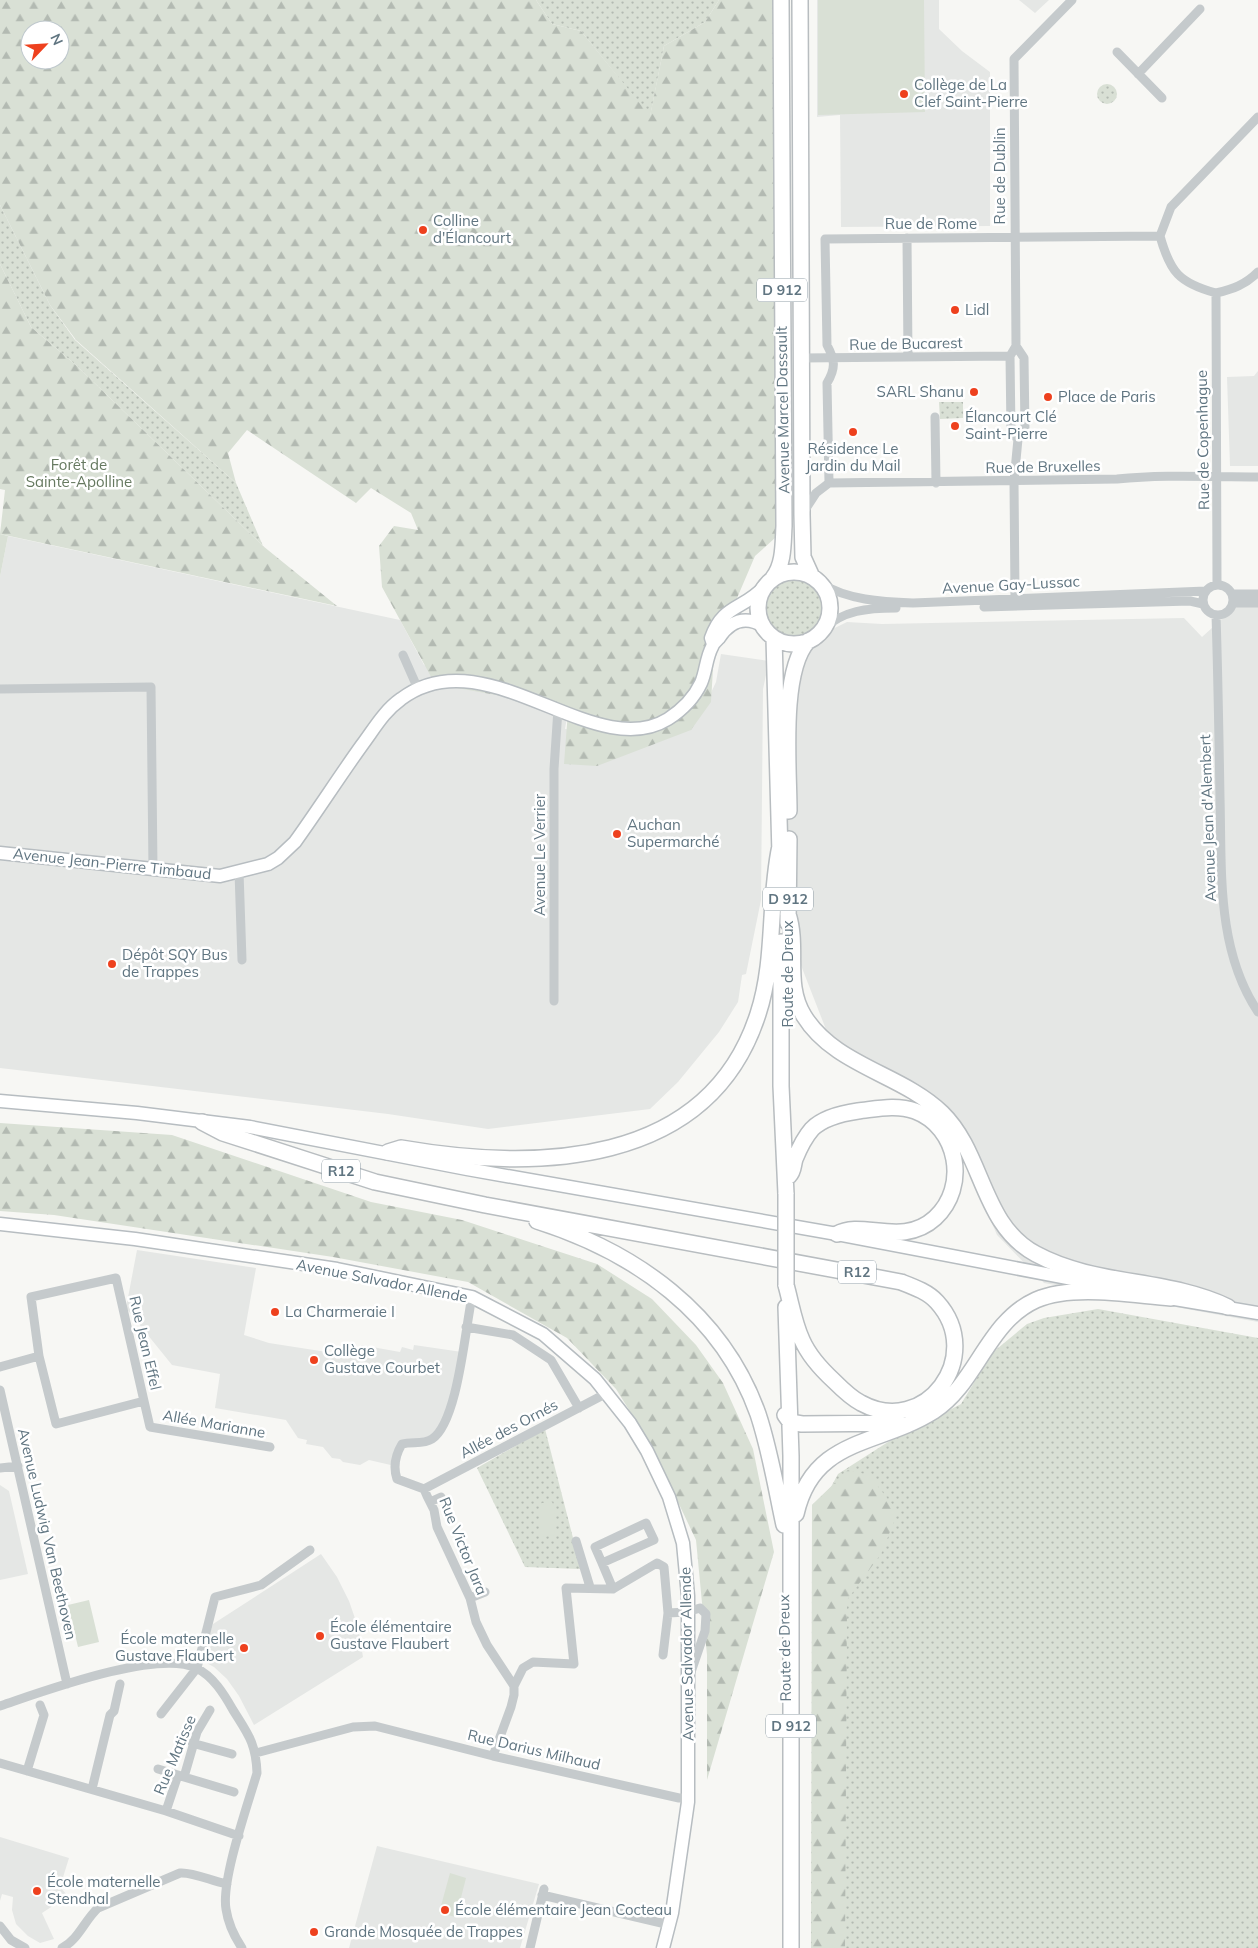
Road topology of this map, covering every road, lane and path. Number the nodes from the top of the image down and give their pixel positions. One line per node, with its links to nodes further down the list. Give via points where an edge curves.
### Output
1 (781, 0): 28 (main road, Avenue Marcel Dassault / D 912, via 784,526 782,556)
2 (800, 0): 17 (main road, Avenue Marcel Dassault / D 912)
3 (1072, 0): 11 (street, Rue de Dublin, via 1014,59)
4 (1200, 9): 6 (street)
5 (1116, 52): 6 (street)
6 (1138, 74): 7 (street)
7 (1162, 98)
8 (1258, 117): 9 (street, via 1171,207)
9 (1160, 236): 11 (street, Rue de Rome); 13 (street, via 1166,259 1177,276 1194,287)
10 (907, 238): 11 (street, Rue de Rome); 16 (street); 18 (street, Rue de Rome, via 825,239 827,345)
11 (1014, 238): 14 (street, Rue de Dublin)
12 (1258, 272): 13 (street, via 1237,288)
13 (1216, 293): 21 (street, Rue de Copenhague)
14 (1016, 346): 15 (street); 20 (street, Rue de Dublin, via 1024,358 1025,431)
15 (1010, 356): 16 (street, Rue de Bucarest); 20 (street, Rue de Dublin, via 1011,432)
16 (908, 357): 18 (street, Rue de Bucarest)
17 (802, 358): 18 (street, Rue de Bucarest); 26 (main road, Avenue Marcel Dassault / D 912)
18 (835, 359): 24 (street, via 834,372 827,383)
19 (935, 417): 25 (street)
20 (1018, 439): 23 (street, Rue de Dublin)
21 (1218, 476): 22 (street, Rue de Bruxelles); 23 (street, Rue de Bruxelles); 29 (street, Rue de Copenhague)
22 (1258, 477)
23 (1014, 481): 25 (street, Rue de Bruxelles); 32 (street, Rue de Dublin)
24 (828, 483): 25 (street, Rue de Bruxelles); 26 (street, via 816,493)
25 (936, 483)
26 (802, 515): 27 (main road, Avenue Marcel Dassault / D 912, via 804,557)
27 (816, 580): 28 (main road, via 792,572); 32 (street, Avenue Gay-Lussac, via 841,594 892,602); 38 (main road, via 827,594 830,606)
28 (768, 583): 37 (main road, via 758,608); 41 (street, Avenue Jean-Pierre Timbaud, via 756,596 719,620 711,638)
29 (1217, 586): 30 (street); 33 (street, via 1226,588)
30 (1206, 591): 32 (street, Avenue Gay-Lussac); 35 (street)
31 (1258, 594): 33 (street)
32 (1015, 598)
33 (1232, 599): 34 (street); 36 (street, via 1225,614)
34 (1258, 603)
35 (1203, 604): 36 (street, via 1208,612); 38 (street, Avenue Gay-Lussac, via 1190,601 886,608 844,614)
36 (1216, 615): 53 (street, Avenue Jean d'Alembert, via 1223,898 1231,955 1239,978)
37 (763, 626): 39 (main road); 41 (street, Avenue Jean-Pierre Timbaud, via 752,620 740,621 727,627)
38 (822, 630): 40 (main road)
39 (774, 638): 40 (main road, via 791,644); 46 (main road, Route de Dreux / D 912)
40 (808, 641): 50 (main road, Route de Dreux / D 912, via 798,654 790,694)
41 (713, 644): 45 (street, Avenue Jean-Pierre Timbaud, via 702,682 689,701 655,725 630,730)
42 (403, 655): 44 (street)
43 (0, 689): 48 (street, via 151,687)
44 (418, 689): 45 (street, Avenue Jean-Pierre Timbaud, via 433,683 465,680); 49 (street, Avenue Jean-Pierre Timbaud, via 398,700 384,714 295,842 268,864)
45 (558, 709): 52 (street, Avenue Le Verrier, via 554,769)
46 (780, 846): 56 (main road, R12, via 770,967 751,1034 717,1087 683,1116 644,1137 610,1149 574,1156 494,1160 401,1148); 57 (main road, Route de Dreux / D 912)
47 (0, 853): 48 (street, Avenue Jean-Pierre Timbaud)
48 (152, 869): 49 (street, Avenue Jean-Pierre Timbaud, via 220,876)
49 (239, 872): 51 (street)
50 (788, 914): 57 (main road, Route de Dreux / D 912); 65 (main road, R12, via 792,927 792,986 804,1016 819,1036 834,1048 941,1112 960,1134 996,1216 1016,1240 1051,1261 1208,1298)
51 (242, 960)
52 (554, 1001)
53 (1258, 1012)
54 (0, 1100): 55 (street, R12)
55 (202, 1122): 56 (street, R12, via 250,1127); 59 (main road, R12, via 223,1133 375,1182)
56 (388, 1152): 61 (street, R12, via 467,1169)
57 (785, 1162): 58 (main road, Route de Dreux / D 912)
58 (786, 1187): 61 (main road, R12, via 801,1145 813,1128 847,1113 892,1106 915,1111 931,1120 947,1137 955,1159 955,1179 948,1202 935,1218 917,1229 899,1233 846,1229); 62 (main road, Route de Dreux / D 912, bridge)
59 (485, 1206): 62 (main road, R12, via 901,1282 937,1302 951,1325 956,1353 943,1385 932,1398 904,1410 891,1411 861,1403 843,1390 813,1359 802,1340); 85 (main road, R12, via 593,1241 628,1260 682,1300 724,1349 754,1405 774,1474)
60 (0, 1224): 63 (street, Avenue Salvador Allende, via 135,1239 337,1269)
61 (837, 1234): 64 (street, R12)
62 (786, 1285): 70 (main road, Route de Dreux / D 912)
63 (472, 1297): 67 (street, Rue Victor Jara); 72 (street, Avenue Salvador Allende, via 543,1334 586,1370)
64 (1171, 1298): 65 (street, R12); 78 (main road, R12, via 1071,1292 1036,1300 1012,1316 988,1343 947,1401)
65 (1228, 1307): 66 (street, R12)
66 (1258, 1313)
67 (466, 1326): 75 (street, via 513,1336 551,1360); 82 (street, Rue Victor Jara, via 453,1402 446,1423 430,1440 407,1442 398,1450 397,1479)
68 (40, 1356): 69 (street); 73 (street, Rue Jean Effel, via 56,1424); 73 (street, Rue Jean Effel, via 31,1297 116,1278)
69 (0, 1367)
70 (787, 1379): 74 (main road, Route de Dreux / D 912); 77 (main road, Route de Dreux / D 912)
71 (0, 1390): 76 (street, Avenue Ludwig Van Beethoven)
72 (607, 1393): 75 (street, Allée des Ornés); 94 (street, Avenue Salvador Allende, via 648,1451 669,1497 683,1543)
73 (144, 1401): 79 (street, Allée Marianne, via 150,1427)
74 (783, 1407): 77 (main road); 85 (main road, Route de Dreux / D 912)
75 (579, 1408): 82 (street, Allée des Ornés)
76 (4, 1420): 80 (street, Avenue Ludwig Van Beethoven)
77 (790, 1422): 78 (main road); 88 (main road, Route de Dreux / D 912)
78 (910, 1424): 88 (main road, R12, via 843,1450 813,1473 799,1504)
79 (270, 1447)
80 (18, 1466): 81 (street); 99 (street, Avenue Ludwig Van Beethoven)
81 (0, 1468)
82 (424, 1490): 84 (street, Rue Victor Jara)
83 (441, 1497): 84 (street)
84 (430, 1502): 93 (street, Rue Victor Jara, via 437,1527)
85 (784, 1525): 127 (main road, Route de Dreux / D 912)
86 (576, 1542): 90 (street)
87 (310, 1550): 97 (street, via 261,1585 215,1597)
88 (791, 1555): 127 (main road, Route de Dreux / D 912)
89 (602, 1563): 89 (street, via 595,1547 646,1523 654,1540); 91 (street)
90 (590, 1588): 91 (street); 101 (street, via 566,1588 574,1664 532,1662 523,1668)
91 (613, 1589): 95 (street, via 657,1563 664,1566)
92 (485, 1592): 93 (street)
93 (470, 1598): 101 (street, Rue Victor Jara, via 476,1622 487,1645)
94 (687, 1612): 95 (street); 98 (street, Avenue Salvador Allende); 98 (street, via 700,1608 706,1614 705,1631)
95 (668, 1613): 96 (street)
96 (663, 1655)
97 (197, 1668): 99 (street, via 174,1662 156,1662); 105 (street); 108 (street, via 222,1691 253,1742)
98 (689, 1677): 116 (street, Avenue Salvador Allende)
99 (67, 1684): 103 (street)
100 (120, 1684): 114 (street)
101 (514, 1686): 109 (street, via 511,1707)
102 (40, 1705): 112 (street, via 44,1716)
103 (0, 1706)
104 (210, 1710): 106 (street, Rue Matisse)
105 (161, 1714)
106 (192, 1742): 107 (street); 113 (street, Rue Matisse)
107 (232, 1754)
108 (256, 1754): 109 (street, Rue Darius Milhaud, via 353,1727 375,1726); 118 (street, via 257,1772)
109 (493, 1756): 116 (street, Rue Darius Milhaud)
110 (0, 1763): 112 (street)
111 (158, 1770): 113 (street)
112 (26, 1771): 114 (street)
113 (181, 1776): 115 (street); 117 (street, Rue Matisse)
114 (92, 1789): 117 (street)
115 (234, 1792)
116 (688, 1798): 120 (street, Avenue Salvador Allende)
117 (166, 1811): 118 (street)
118 (239, 1836): 119 (street)
119 (227, 1884): 123 (street, via 188,1872 180,1873 98,1908 88,1917 78,1936); 124 (street, via 226,1907 231,1929)
120 (670, 1925): 125 (street, via 543,1892); 126 (street, Avenue Salvador Allende)
121 (0, 1926): 122 (street, via 11,1940)
122 (25, 1948)
123 (62, 1948)
124 (242, 1948)
125 (530, 1948)
126 (663, 1948)
127 (789, 1948)

